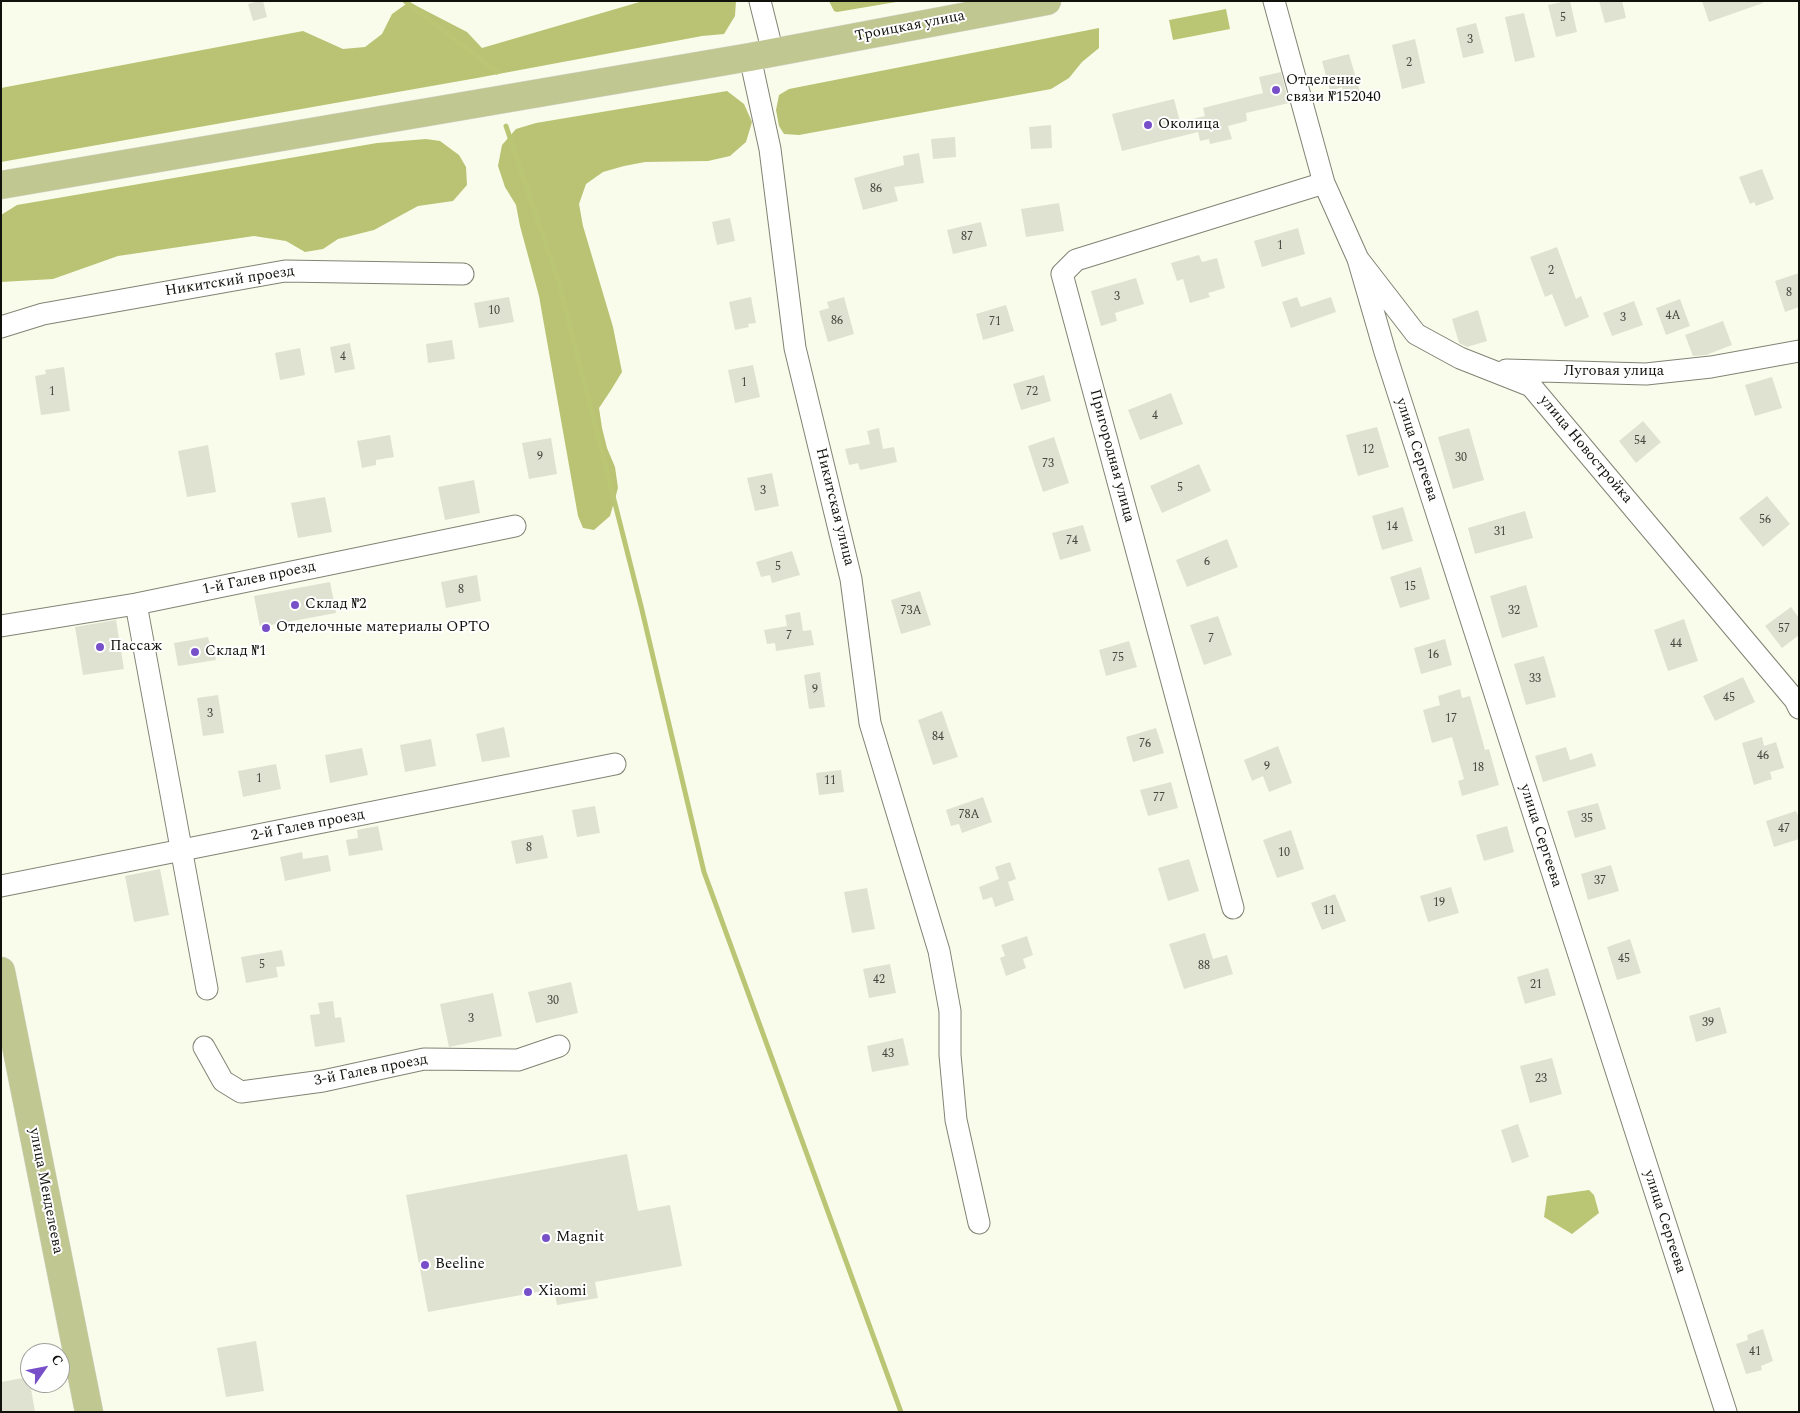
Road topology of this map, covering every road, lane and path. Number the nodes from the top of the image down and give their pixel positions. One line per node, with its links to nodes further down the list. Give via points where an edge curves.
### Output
1 (760, 1): 4 (street, Никитская улица)
2 (1047, 1): 4 (main road, Троицкая улица)
3 (1274, 1): 5 (street, улица Новостройка)
4 (762, 55): 6 (main road, Троицкая улица); 24 (street, Никитская улица, via 770,149 795,348 851,579 870,723 939,952 950,1011 956,1120)
5 (1324, 183): 7 (street, улица Новостройка); 19 (street, Пригородная улица, via 1076,260 1062,274)
6 (1, 185)
7 (1358, 259): 11 (street, улица Новостройка, via 1416,334); 26 (street, улица Сергеева, via 1385,352)
8 (463, 274): 9 (street, Никитский проезд, via 285,271 43,314)
9 (1, 327)
10 (1799, 351): 11 (street, Луговая улица, via 1711,367 1646,374)
11 (1488, 369): 15 (street, улица Новостройка, via 1531,386)
12 (515, 526): 13 (street, 1-й Галев проезд)
13 (136, 604): 14 (street, 1-й Галев проезд); 17 (street)
14 (1, 626)
15 (1799, 708)
16 (614, 764): 17 (street, 2-й Галев проезд)
17 (182, 852): 18 (street, 2-й Галев проезд); 21 (street)
18 (1, 886)
19 (1233, 908)
20 (1, 971): 25 (main road, улица Менделеева)
21 (207, 989)
22 (559, 1046): 23 (street, 3-й Галев проезд, via 518,1060 424,1059 323,1081 240,1092 223,1081)
23 (204, 1047)
24 (979, 1223)
25 (89, 1412)
26 (1726, 1412)

